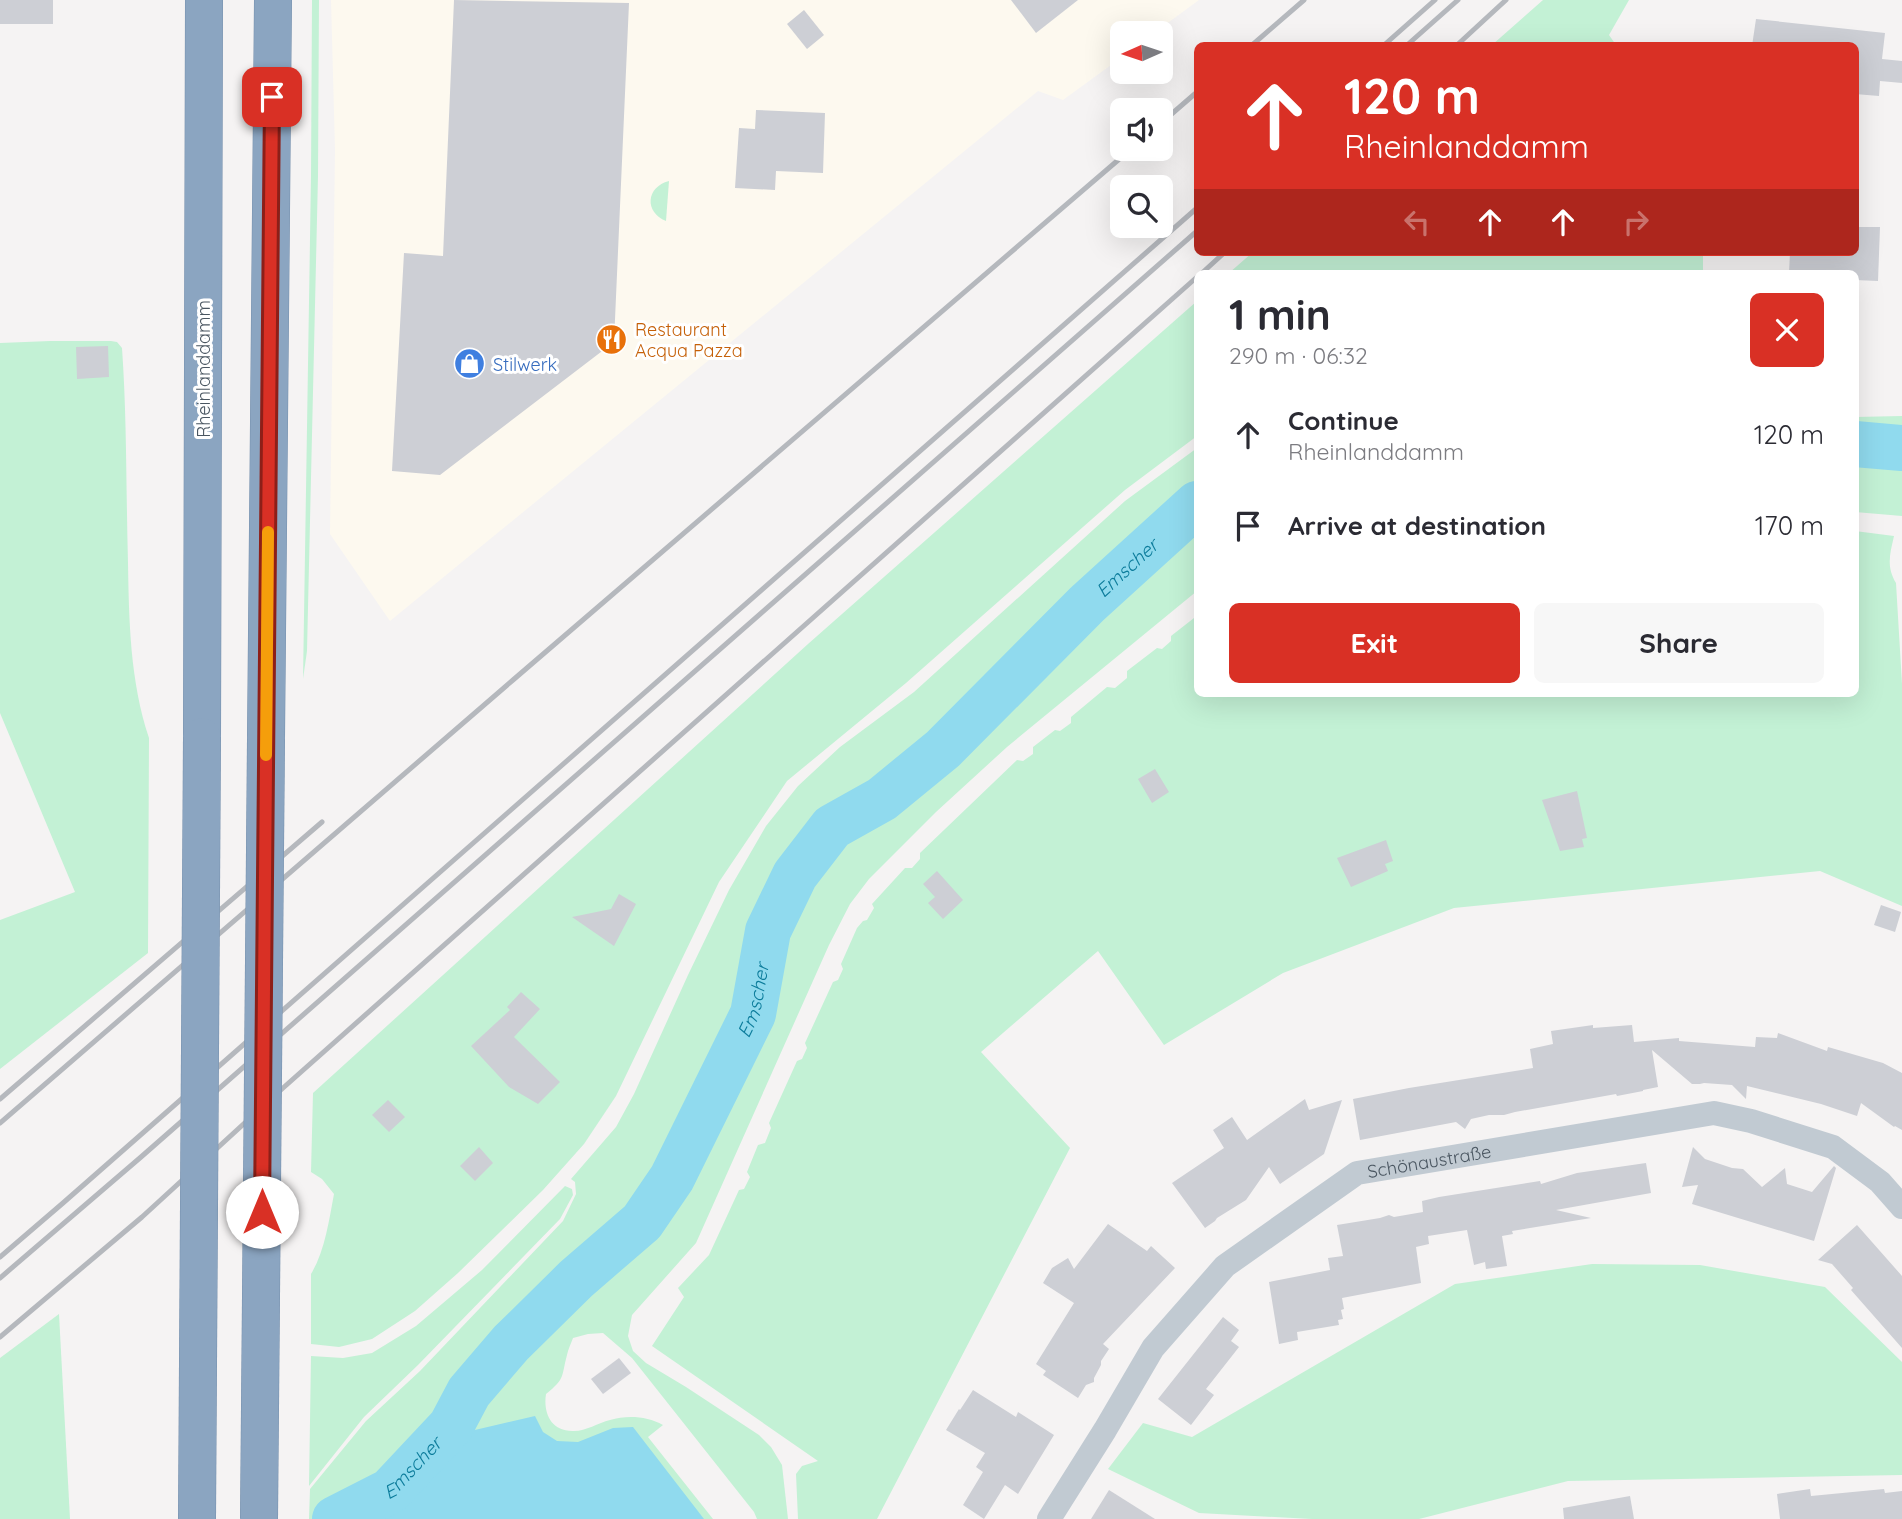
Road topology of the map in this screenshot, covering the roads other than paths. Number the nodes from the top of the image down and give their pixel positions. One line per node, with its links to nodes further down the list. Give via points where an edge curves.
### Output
1 (204, 0): 4 (highway, Rheinlanddamm, bridge)
2 (273, 0): 5 (highway, bridge)
3 (1902, 1207): 6 (street, Schönaustraße, via 1880,1182 1833,1147 1714,1113 1357,1173 1225,1266 1153,1348)
4 (197, 1519)
5 (259, 1519)
6 (1049, 1519)

